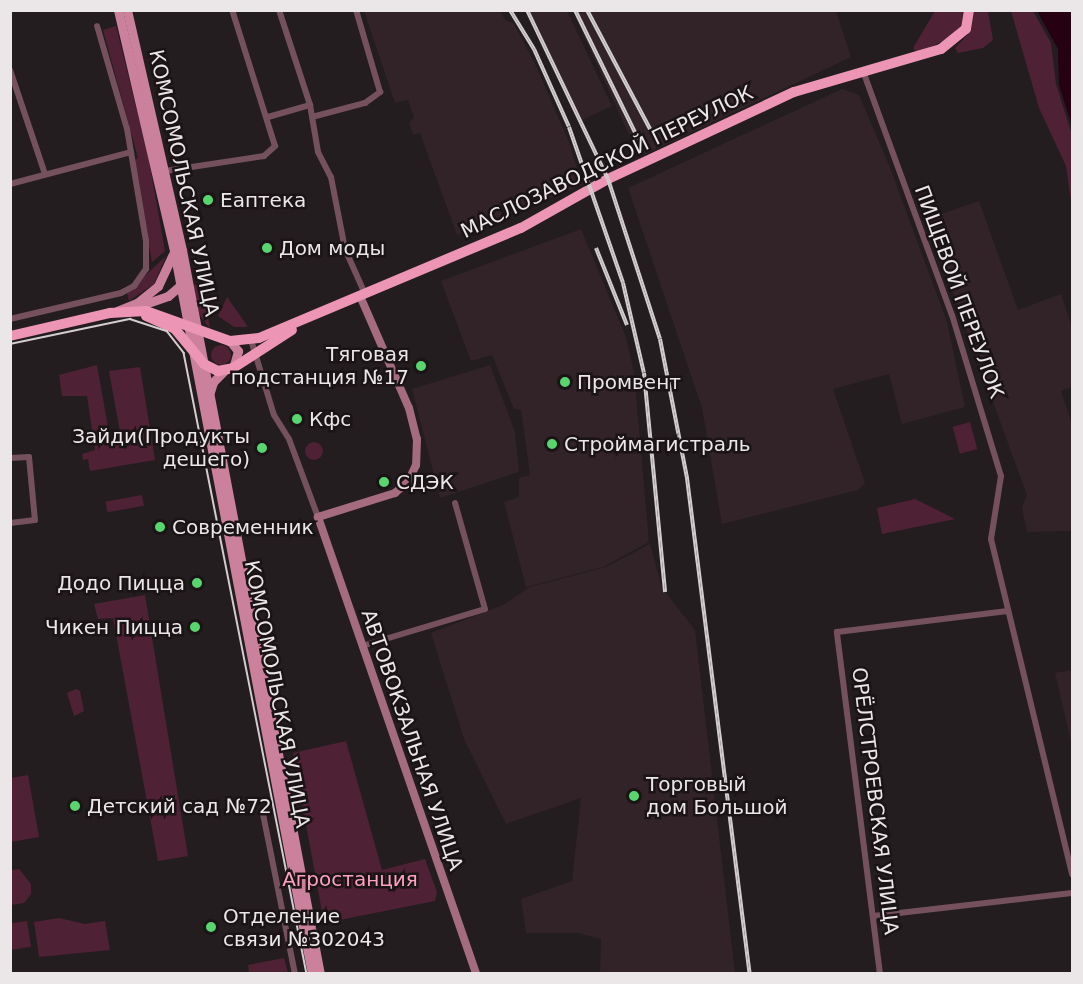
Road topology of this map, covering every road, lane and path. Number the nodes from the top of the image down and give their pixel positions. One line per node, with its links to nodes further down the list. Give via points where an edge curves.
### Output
1 (118, 10): 17 (main road, КОМСОМОЛЬСКАЯ УЛИЦА)
2 (127, 10): 14 (main road, КОМСОМОЛЬСКАЯ УЛИЦА)
3 (232, 10): 11 (street)
4 (279, 10): 10 (street)
5 (356, 10): 12 (street, via 380,92 365,104)
6 (969, 10): 9 (highway, МАСЛОЗАВОДСКОЙ ПЕРЕУЛОК, via 969,21 959,37 934,51)
7 (97, 26): 13 (street)
8 (10, 70): 15 (street)
9 (864, 71): 20 (highway, МАСЛОЗАВОДСКОЙ ПЕРЕУЛОК, via 786,96 608,179 521,228); 37 (street, ПИЩЕВОЙ ПЕРЕУЛОК, via 986,418 1002,481 991,527)
10 (310, 105): 11 (street); 12 (street)
11 (268, 117): 14 (street, via 276,141 269,154)
12 (312, 117): 20 (street, via 318,153 331,177 335,214 345,249)
13 (130, 152): 15 (street); 22 (street, via 148,253 141,278 119,294)
14 (165, 171): 18 (main road, КОМСОМОЛЬСКАЯ УЛИЦА)
15 (45, 174): 16 (street)
16 (10, 184)
17 (174, 251): 19 (main road, КОМСОМОЛЬСКАЯ УЛИЦА); 21 (main road, via 158,286 137,303)
18 (187, 278): 19 (main road); 24 (main road, КОМСОМОЛЬСКАЯ УЛИЦА)
19 (181, 286): 21 (main road, via 158,301); 24 (main road, КОМСОМОЛЬСКАЯ УЛИЦА)
20 (363, 295): 23 (highway, МАСЛОЗАВОДСКОЙ ПЕРЕУЛОК); 35 (street, via 409,408 417,439 416,465 408,482 395,493)
21 (110, 313): 24 (highway, via 154,312); 25 (highway); 28 (highway, via 160,321)
22 (10, 319)
23 (302, 322): 27 (highway, МАСЛОЗАВОДСКОЙ ПЕРЕУЛОК); 29 (highway, МАСЛОЗАВОДСКОЙ ПЕРЕУЛОК)
24 (192, 325): 26 (highway); 28 (main road, КОМСОМОЛЬСКАЯ УЛИЦА)
25 (10, 336)
26 (225, 339): 27 (highway, МАСЛОЗАВОДСКОЙ ПЕРЕУЛОК); 28 (main road); 31 (main road, via 238,351)
27 (251, 340): 29 (street, АВТОВОКЗАЛЬНАЯ УЛИЦА)
28 (196, 346): 30 (highway, КОМСОМОЛЬСКАЯ УЛИЦА); 44 (main road, КОМСОМОЛЬСКАЯ УЛИЦА)
29 (255, 354): 31 (highway, МАСЛОЗАВОДСКОЙ ПЕРЕУЛОК); 35 (street, АВТОВОКЗАЛЬНАЯ УЛИЦА, via 274,415 290,439)
30 (204, 364): 31 (highway); 32 (main road, КОМСОМОЛЬСКАЯ УЛИЦА)
31 (228, 370): 32 (main road, via 213,382)
32 (210, 395): 45 (main road, КОМСОМОЛЬСКАЯ УЛИЦА)
33 (10, 458): 36 (street, via 29,457 35,520)
34 (455, 503): 38 (street, via 485,609)
35 (318, 517): 38 (street, АВТОВОКЗАЛЬНАЯ УЛИЦА)
36 (10, 523)
37 (1008, 611): 40 (street); 42 (street, ОРЁЛСТРОЕВСКАЯ УЛИЦА, via 837,632)
38 (362, 646): 46 (street, АВТОВОКЗАЛЬНАЯ УЛИЦА)
39 (263, 814): 43 (street)
40 (1072, 874)
41 (1072, 893): 42 (street)
42 (873, 916): 47 (street, ОРЁЛСТРОЕВСКАЯ УЛИЦА)
43 (295, 974)
44 (312, 974)
45 (320, 974)
46 (476, 974)
47 (880, 974)

